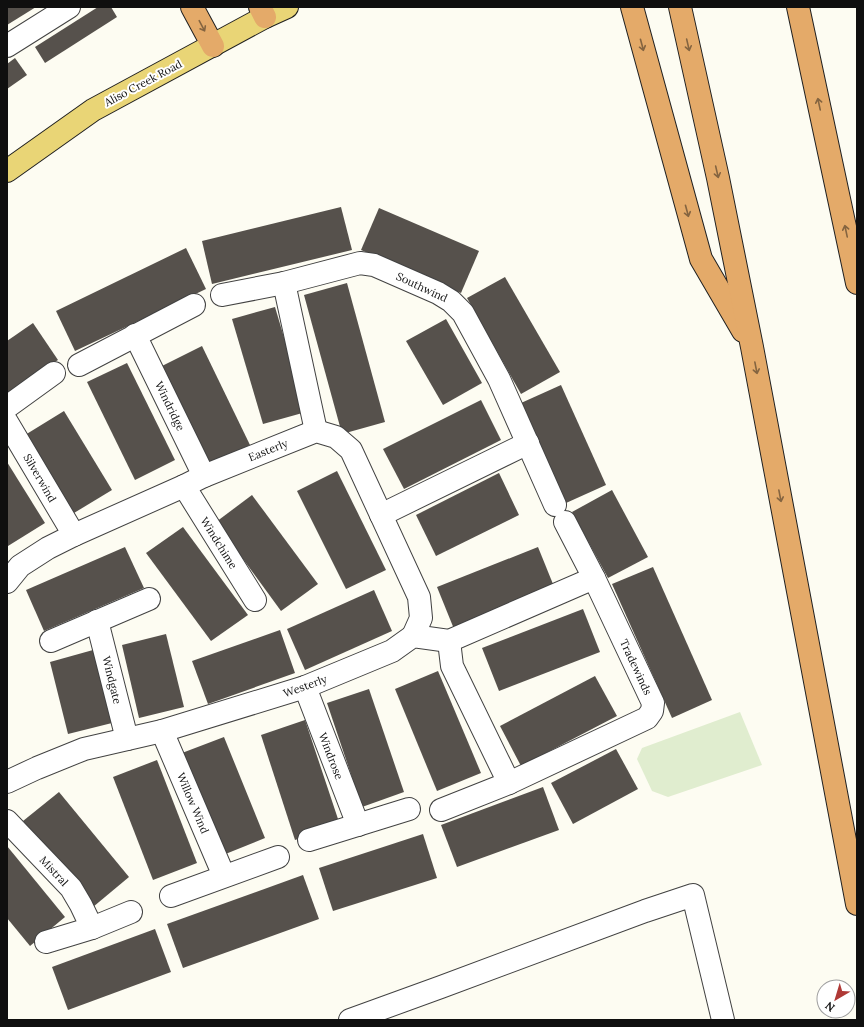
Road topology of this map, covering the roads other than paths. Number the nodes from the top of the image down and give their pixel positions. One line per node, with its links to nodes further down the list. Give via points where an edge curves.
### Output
1 (69, 7): 8 (street)
2 (192, 7): 9 (highway, one-way to 9)
3 (287, 7): 7 (main road, Aliso Creek Road)
4 (632, 7): 16 (highway, one-way to 16, via 701,259)
5 (680, 7): 16 (highway, one-way to 16)
6 (798, 7): 12 (highway, one-way to 6)
7 (262, 12): 9 (main road, Aliso Creek Road)
8 (7, 46)
9 (213, 46): 10 (main road, Aliso Creek Road, via 93,110)
10 (7, 171)
11 (284, 283): 13 (street, Southwind); 21 (street); 22 (street, Southwind, via 360,263 374,265 451,301 463,313)
12 (857, 283)
13 (222, 295)
14 (194, 305): 15 (street)
15 (135, 335): 17 (street); 23 (street, Windridge)
16 (752, 347): 49 (highway, one-way to 49)
17 (79, 365)
18 (54, 374): 19 (street)
19 (7, 407)
20 (7, 422): 27 (street, Silverwind)
21 (316, 431): 23 (street, Easterly); 26 (street, via 336,437 351,450)
22 (528, 443): 25 (street, Southwind); 26 (street)
23 (204, 476): 24 (street, Easterly)
24 (184, 486): 27 (street, Easterly); 31 (street, Windchime)
25 (560, 514): 28 (street, Tradewinds)
26 (381, 515): 33 (street, via 419,596 421,618)
27 (74, 535): 29 (street, Easterly, via 20,566)
28 (594, 578): 35 (street); 40 (street, Tradewinds, via 653,703 652,711 647,718)
29 (7, 582)
30 (149, 599): 32 (street)
31 (255, 600)
32 (97, 621): 34 (street); 38 (street, Windgate)
33 (413, 636): 35 (street); 36 (street, Westerly, via 392,651)
34 (51, 641)
35 (449, 641): 40 (street, via 452,666)
36 (305, 688): 37 (street, Westerly); 44 (street, Windrose)
37 (162, 731): 38 (street, Westerly); 47 (street, Willow Wind)
38 (126, 739): 39 (street, Westerly, via 84,749)
39 (7, 782)
40 (509, 783): 42 (street, Tradewinds)
41 (409, 809): 44 (street)
42 (441, 810)
43 (7, 821): 51 (street, Mistral, via 70,888)
44 (358, 825): 45 (street)
45 (309, 840)
46 (278, 857): 47 (street)
47 (224, 876): 48 (street)
48 (171, 896)
49 (857, 904)
50 (131, 912): 51 (street)
51 (92, 928): 52 (street)
52 (46, 942)
53 (350, 1020): 54 (street, via 693,895)
54 (723, 1020)

